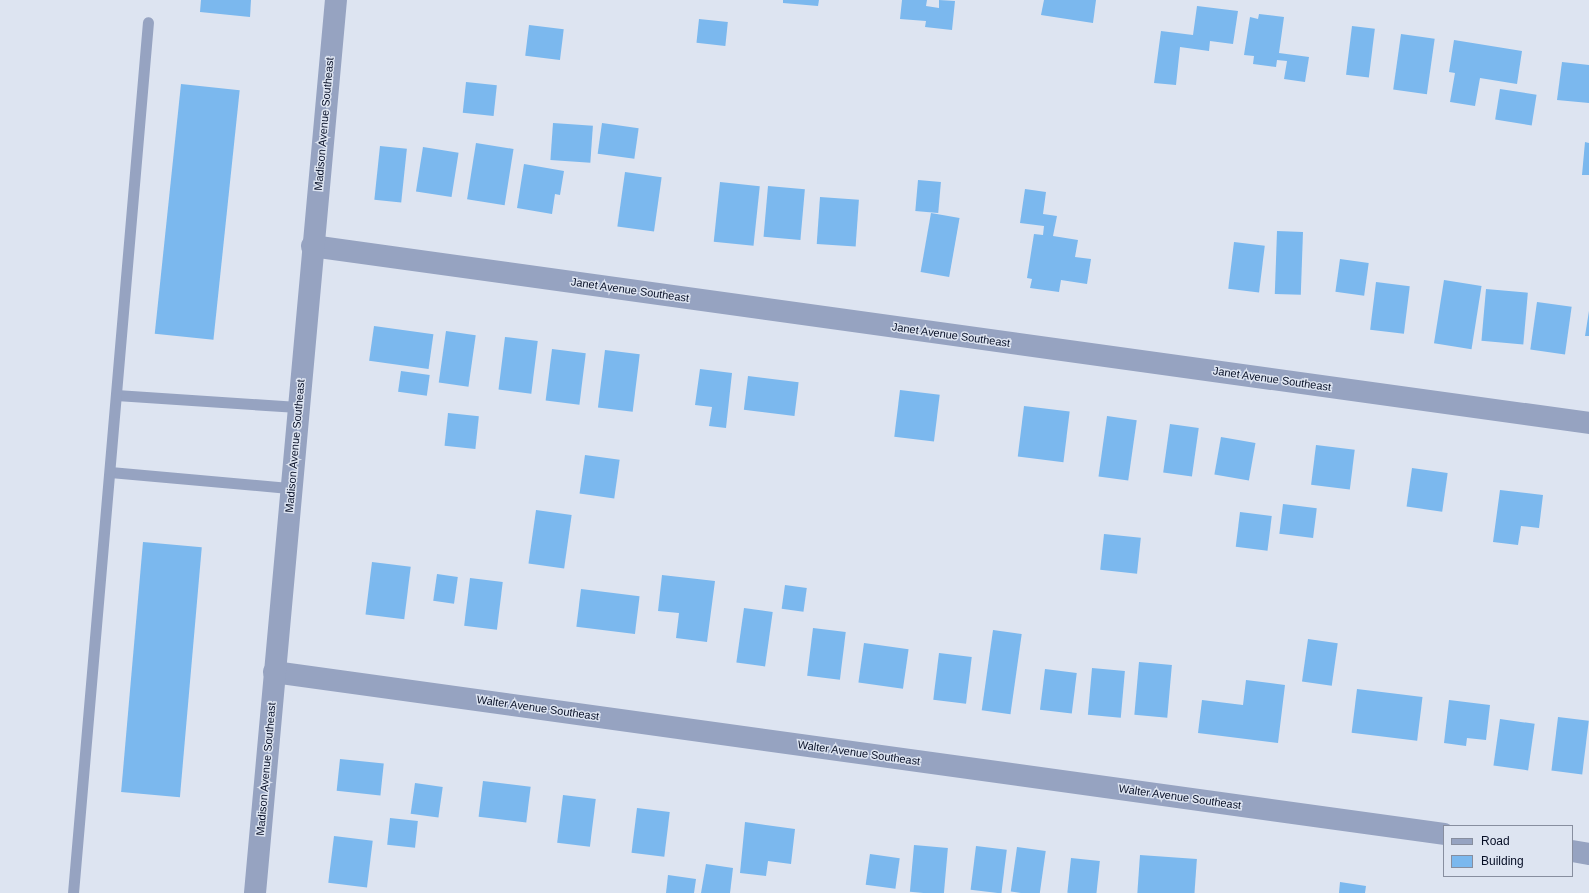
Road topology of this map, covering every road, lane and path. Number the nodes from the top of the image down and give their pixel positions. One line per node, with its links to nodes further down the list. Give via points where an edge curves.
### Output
1 (336, 0): 3 (street, Madison Avenue Southeast)
2 (148, 22): 4 (lane)
3 (312, 246): 5 (street, Madison Avenue Southeast); 6 (street, Janet Avenue Southeast)
4 (116, 394): 5 (lane); 7 (lane)
5 (298, 408): 8 (street, Madison Avenue Southeast)
6 (1589, 423)
7 (110, 472): 8 (lane); 13 (lane)
8 (291, 488): 9 (street, Madison Avenue Southeast)
9 (274, 672): 10 (street, Walter Avenue Southeast); 14 (street, Madison Avenue Southeast)
10 (1443, 834)
11 (1573, 851): 12 (street)
12 (1589, 854)
13 (73, 893)
14 (255, 893)

